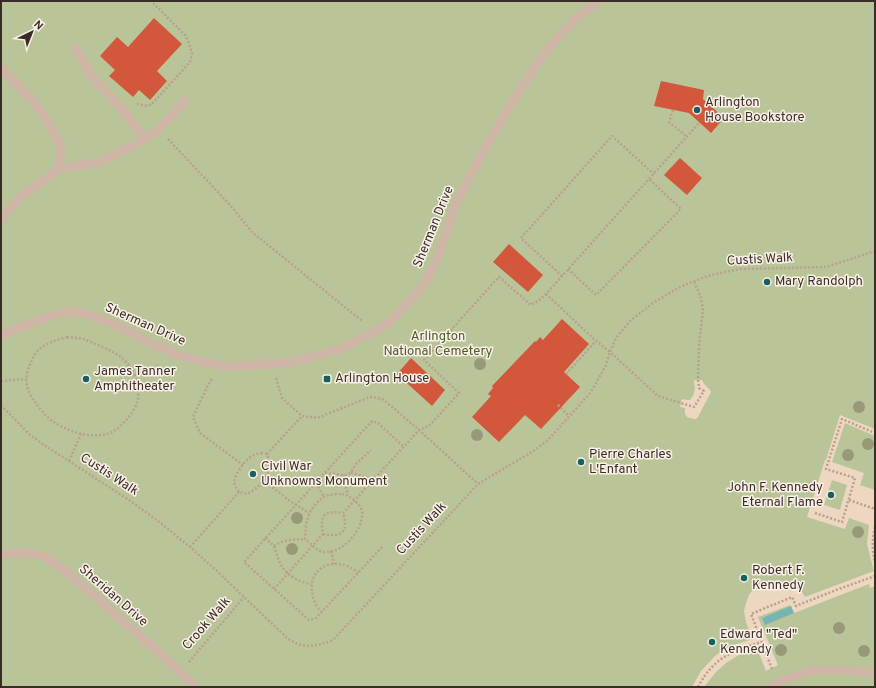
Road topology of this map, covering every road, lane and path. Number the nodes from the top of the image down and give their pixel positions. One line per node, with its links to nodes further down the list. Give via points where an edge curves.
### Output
1 (151, 1): 6 (path, via 186,35 192,54 190,62 152,104 147,106)
2 (598, 1): 21 (lane, Sherman Drive, via 575,20 546,51 514,99 456,204 436,262 424,285 392,320)
3 (76, 48): 11 (lane, via 91,76 122,109)
4 (1, 68): 12 (lane, via 35,103 50,124 61,145)
5 (185, 100): 9 (lane)
6 (132, 101)
7 (673, 110): 10 (path, via 669,122)
8 (699, 123): 10 (path)
9 (159, 130): 11 (lane); 21 (path, via 252,232)
10 (687, 137): 13 (path)
11 (145, 139): 12 (lane, via 99,163)
12 (59, 168): 15 (lane, via 19,198)
13 (654, 174): 14 (path); 18 (path, via 612,136 521,238)
14 (649, 179): 17 (path); 17 (path, via 681,209 596,295)
15 (1, 220)
16 (875, 251): 19 (path, Custis Walk, via 826,267 740,269)
17 (568, 269): 18 (path)
18 (562, 276): 20 (path)
19 (694, 280): 24 (path, Custis Walk, via 670,292 636,315 616,338); 24 (path, via 702,298 698,380 699,388 704,391 694,407 658,396)
20 (546, 294): 23 (path); 36 (path, via 531,305 499,277 496,280 424,360 459,393 429,426)
21 (374, 332): 25 (lane, Sherman Drive, via 340,349 294,362)
22 (1, 335): 27 (lane, Sherman Drive, via 58,313 72,312 112,323 181,356)
23 (596, 341): 24 (path); 28 (path)
24 (610, 352): 35 (path, Custis Walk, via 591,392)
25 (272, 364): 27 (lane, Sherman Drive); 34 (path, via 282,398)
26 (158, 365): 29 (path)
27 (221, 366): 43 (path, via 208,384 193,417 200,433)
28 (566, 374)
29 (135, 375): 30 (path, via 129,364 119,355 84,339 67,338 55,340 35,354); 38 (path, via 138,400 122,424 112,432 97,435)
30 (26, 379): 31 (path); 38 (path, via 31,397 41,411 53,422)
31 (1, 381)
32 (1, 405): 42 (path, Custis Walk, via 29,434)
33 (558, 405): 35 (path)
34 (302, 416): 36 (path, via 317,418 364,399 376,397 384,400); 41 (path)
35 (570, 416): 50 (path, Custis Walk, via 535,450)
36 (419, 430): 39 (path); 50 (path)
37 (875, 433): 54 (path, via 842,419 826,469 855,478)
38 (81, 434): 42 (path)
39 (404, 447): 45 (path, via 378,423 372,422); 48 (path)
40 (371, 450): 44 (path)
41 (267, 454): 43 (path, via 252,455); 47 (path, via 270,466)
42 (69, 461): 67 (path, Custis Walk, via 146,512)
43 (243, 464): 51 (path, via 234,482)
44 (351, 472): 46 (path); 48 (path)
45 (325, 473): 46 (path); 49 (path)
46 (344, 476): 52 (path, via 344,484)
47 (263, 480): 51 (path, via 247,494); 56 (path)
48 (372, 481): 55 (path)
49 (315, 484): 53 (path); 56 (path)
50 (478, 484): 78 (path, Custis Walk, via 333,640 318,646 296,643 288,639)
51 (239, 492): 67 (path)
52 (349, 495): 53 (path); 55 (path)
53 (324, 497): 58 (path)
54 (849, 500): 57 (path); 60 (path, via 842,522)
55 (354, 501): 59 (path); 69 (path, via 362,511 358,528 348,542)
56 (296, 505): 58 (path); 63 (path)
57 (875, 508)
58 (309, 513): 64 (path)
59 (343, 513): 62 (path, via 333,511 324,515); 62 (path, via 346,524 341,533)
60 (815, 513)
61 (875, 527): 71 (path, via 872,546)
62 (323, 534): 66 (path)
63 (265, 538): 65 (path); 77 (path, via 244,562)
64 (305, 539): 65 (path, via 284,541); 66 (path)
65 (274, 546): 74 (path)
66 (312, 546): 69 (path, via 322,551); 74 (path)
67 (190, 547): 78 (path, Custis Walk)
68 (382, 547): 73 (path)
69 (331, 551): 72 (path)
70 (1, 554): 84 (lane, Sheridan Drive, via 30,553 46,557 87,589)
71 (875, 563)
72 (334, 564): 73 (path, via 345,565); 76 (path, via 319,569)
73 (358, 573): 79 (path)
74 (287, 574): 76 (path); 77 (path)
75 (875, 576): 80 (path, via 796,606 792,597 751,614)
76 (311, 584): 79 (path, via 314,601)
77 (274, 588): 79 (path, via 309,620)
78 (244, 596): 81 (path, Crook Walk)
79 (322, 612)
80 (761, 642): 82 (path); 85 (path, via 732,653 714,664)
81 (186, 665)
82 (772, 668)
83 (875, 673): 86 (lane, via 814,671)
84 (195, 687)
85 (698, 687)
86 (770, 687)

